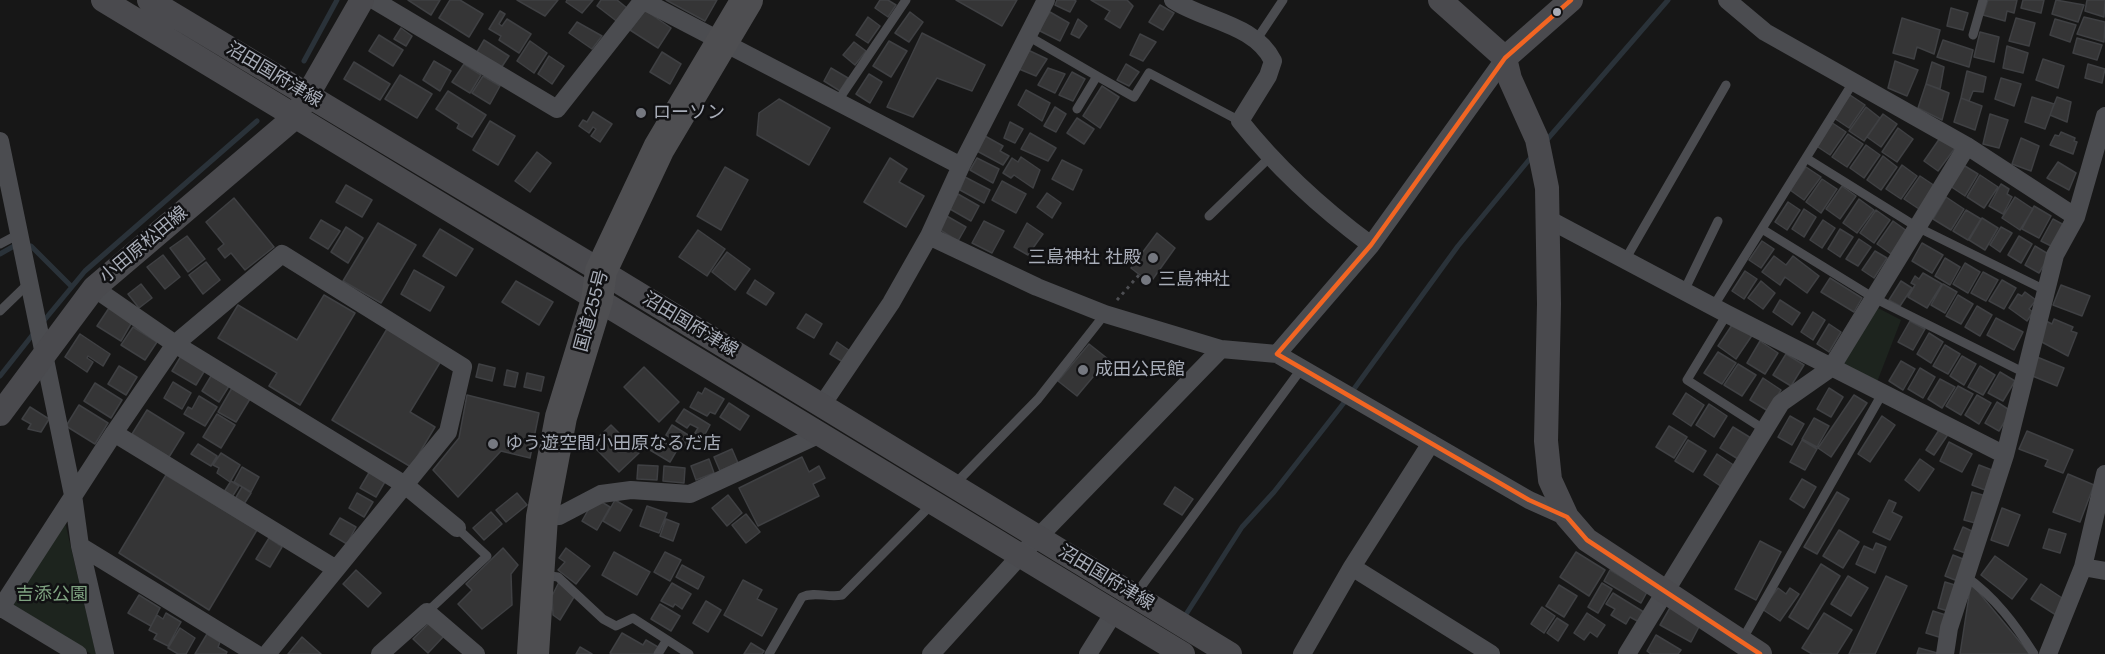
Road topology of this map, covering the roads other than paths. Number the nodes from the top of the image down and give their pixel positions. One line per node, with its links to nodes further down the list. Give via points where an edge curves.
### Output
1 (102, 0): 27 (main road, 沼田国府津線)
2 (148, 0): 23 (main road, 沼田国府津線)
3 (362, 0): 23 (main road, 小田原松田線)
4 (375, 0): 5 (street, via 557,109)
5 (643, 0): 18 (street)
6 (747, 0): 18 (highway, 国道255号)
7 (906, 0): 24 (lane)
8 (1046, 0): 16 (street)
9 (1173, 0): 17 (street)
10 (1283, 0): 17 (lane)
11 (1440, 0): 19 (main road)
12 (1571, 0): 19 (main road)
13 (1727, 0): 21 (street, via 1765,32)
14 (1983, 0): 15 (lane)
15 (1973, 35)
16 (1028, 36): 20 (lane); 33 (street)
17 (1257, 39): 28 (street, via 1273,61)
18 (723, 43): 24 (street); 46 (highway, 国道255号, via 659,148)
19 (1505, 58): 36 (main road, via 1539,147); 43 (street)
20 (1097, 76): 25 (lane); 28 (lane, via 1134,97 1149,73)
21 (1854, 81): 30 (street); 32 (lane)
22 (1726, 85): 44 (lane)
23 (308, 95): 27 (main road, 小田原松田線); 46 (main road, 沼田国府津線)
24 (837, 102): 33 (street)
25 (1077, 109)
26 (2105, 116): 35 (street)
27 (295, 117): 46 (main road, 沼田国府津線); 47 (main road, 小田原松田線)
28 (1240, 121): 31 (street)
29 (0, 141): 41 (street)
30 (1967, 146): 35 (street); 38 (street)
31 (1269, 158): 34 (lane); 43 (street, via 1323,210)
32 (1806, 158): 38 (lane); 39 (lane)
33 (962, 166): 40 (street)
34 (1209, 216)
35 (2076, 217): 48 (street, via 2055,255)
36 (1548, 219): 44 (street); 75 (main road, via 1546,441 1550,480)
37 (1718, 221): 49 (lane)
38 (1917, 227): 48 (lane); 50 (street)
39 (1762, 229): 50 (lane); 52 (lane)
40 (928, 236): 53 (street); 62 (street, via 891,303)
41 (20, 241): 42 (lane); 45 (street)
42 (0, 244)
43 (1371, 245): 57 (street)
44 (1625, 260): 49 (street)
45 (29, 283): 51 (lane); 54 (street)
46 (599, 286): 62 (main road, 沼田国府津線); 66 (main road, 沼田国府津線); 74 (highway, 国道255号, via 561,417)
47 (94, 288): 54 (main road, 小田原松田線); 55 (street)
48 (2045, 290): 60 (street)
49 (1684, 291): 52 (street)
50 (1874, 298): 59 (street); 60 (lane)
51 (0, 311)
52 (1720, 311): 59 (street); 64 (lane, via 1687,380)
53 (1105, 314): 56 (street); 71 (lane, via 1038,399)
54 (40, 336): 63 (main road, 小田原松田線); 72 (street)
55 (175, 344): 65 (street); 70 (street); 70 (street, via 282,254 463,368 448,432)
56 (1221, 349): 57 (street); 77 (street)
57 (1277, 354): 58 (street)
58 (1302, 368): 67 (street); 87 (lane)
59 (1831, 368): 61 (street); 64 (street, via 1782,403)
60 (2025, 373): 68 (street)
61 (1882, 394): 68 (street); 93 (lane)
62 (822, 405): 71 (main road, 沼田国府津線)
63 (0, 414)
64 (1765, 430): 86 (street)
65 (114, 433): 72 (street); 82 (street)
66 (820, 434): 73 (main road, 沼田国府津線); 74 (street, via 690,494 631,490 601,494 559,516)
67 (1431, 443): 75 (street, via 1529,500); 80 (street)
68 (2005, 455): 85 (street)
69 (2105, 474): 81 (street)
70 (405, 485): 76 (street); 82 (street)
71 (954, 486): 77 (main road, 沼田国府津線)
72 (73, 495): 78 (street); 88 (street)
73 (933, 503): 79 (main road, 沼田国府津線); 103 (lane, via 842,595 831,598 810,593 802,597)
74 (542, 517): 84 (highway, 国道255号)
75 (1567, 517): 86 (main road, via 1587,540)
76 (457, 528): 89 (lane, via 487,556)
77 (1040, 538): 79 (street); 87 (main road, 沼田国府津線)
78 (80, 546): 95 (street); 96 (street)
79 (1020, 556): 90 (main road, 沼田国府津線); 104 (street)
80 (1352, 567): 107 (street); 108 (street)
81 (2083, 567): 83 (street); 112 (street)
82 (336, 569): 97 (street)
83 (2105, 571)
84 (538, 574): 91 (lane, via 558,577 603,619 616,626 633,618); 100 (highway, 国道255号)
85 (1965, 576): 110 (street, via 1948,628); 111 (lane, via 1987,591)
86 (1666, 592): 93 (main road); 109 (street)
87 (1135, 595): 106 (main road, 沼田国府津線)
88 (0, 608): 94 (street)
89 (427, 612): 98 (street); 99 (street)
90 (1113, 614): 92 (main road, 沼田国府津線); 105 (street)
91 (666, 641): 101 (lane); 102 (lane)
92 (1171, 647)
93 (1751, 648)
94 (78, 654)
95 (105, 654)
96 (256, 654)
97 (267, 654)
98 (380, 654)
99 (476, 654)
100 (533, 654)
101 (658, 654)
102 (689, 654)
103 (769, 654)
104 (931, 654)
105 (1088, 654)
106 (1230, 654)
107 (1302, 654)
108 (1491, 654)
109 (1627, 654)
110 (1946, 654)
111 (2034, 654)
112 (2048, 654)

